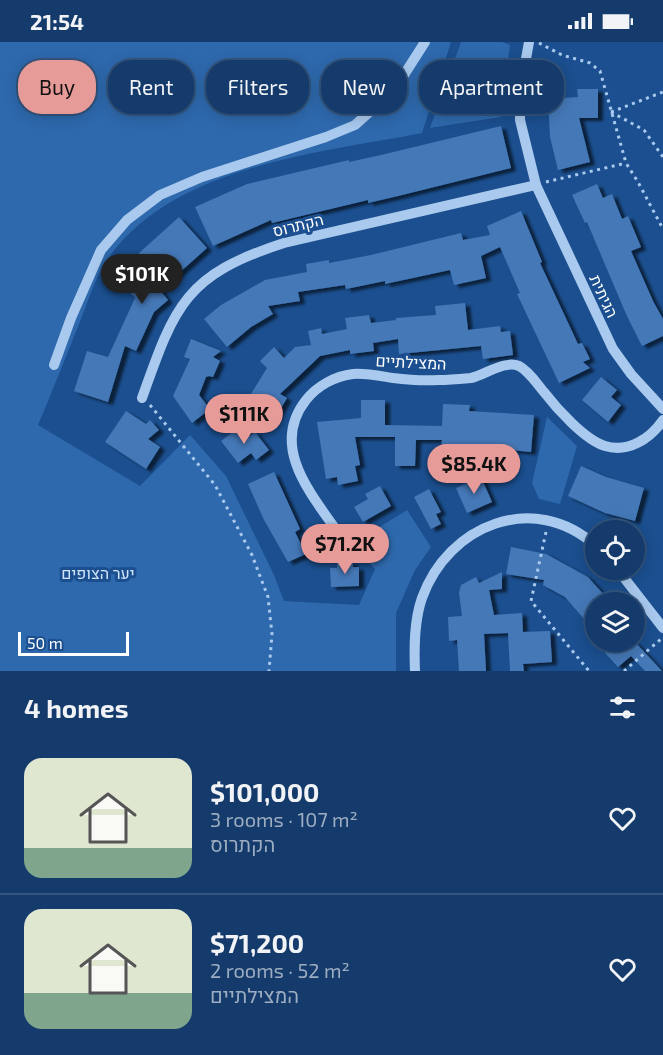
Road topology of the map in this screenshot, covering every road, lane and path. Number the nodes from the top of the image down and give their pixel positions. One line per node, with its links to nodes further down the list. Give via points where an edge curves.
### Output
1 (425, 42): 10 (street, via 395,89 355,125 202,177 160,195 128,220 101,250)
2 (529, 42): 8 (street, הגיתית, via 520,92 520,120)
3 (538, 42): 5 (path, via 562,55 590,63 600,71)
4 (663, 92): 5 (path)
5 (611, 112): 6 (path, via 644,130); 7 (path)
6 (663, 157)
7 (626, 163): 8 (path); 9 (path)
8 (536, 184): 11 (street, הקתרוס, via 284,243 234,262 194,288 178,308); 12 (street, הגיתית, via 613,349)
9 (663, 229)
10 (54, 365)
11 (142, 398): 20 (path, via 215,485 252,555 268,597 272,634)
12 (663, 409)
13 (663, 420): 15 (street, המצילתיים, via 657,429 632,446 620,448 592,441 518,366 450,380 340,376 310,395 297,411 292,431 297,468)
14 (548, 521): 16 (street); 21 (street, via 520,518 501,522 467,537 452,550 422,598); 22 (path, via 531,601)
15 (339, 534)
16 (585, 537)
17 (626, 580): 18 (street)
18 (663, 628)
19 (663, 638): 23 (path)
20 (269, 671)
21 (415, 671)
22 (589, 671)
23 (624, 671)

